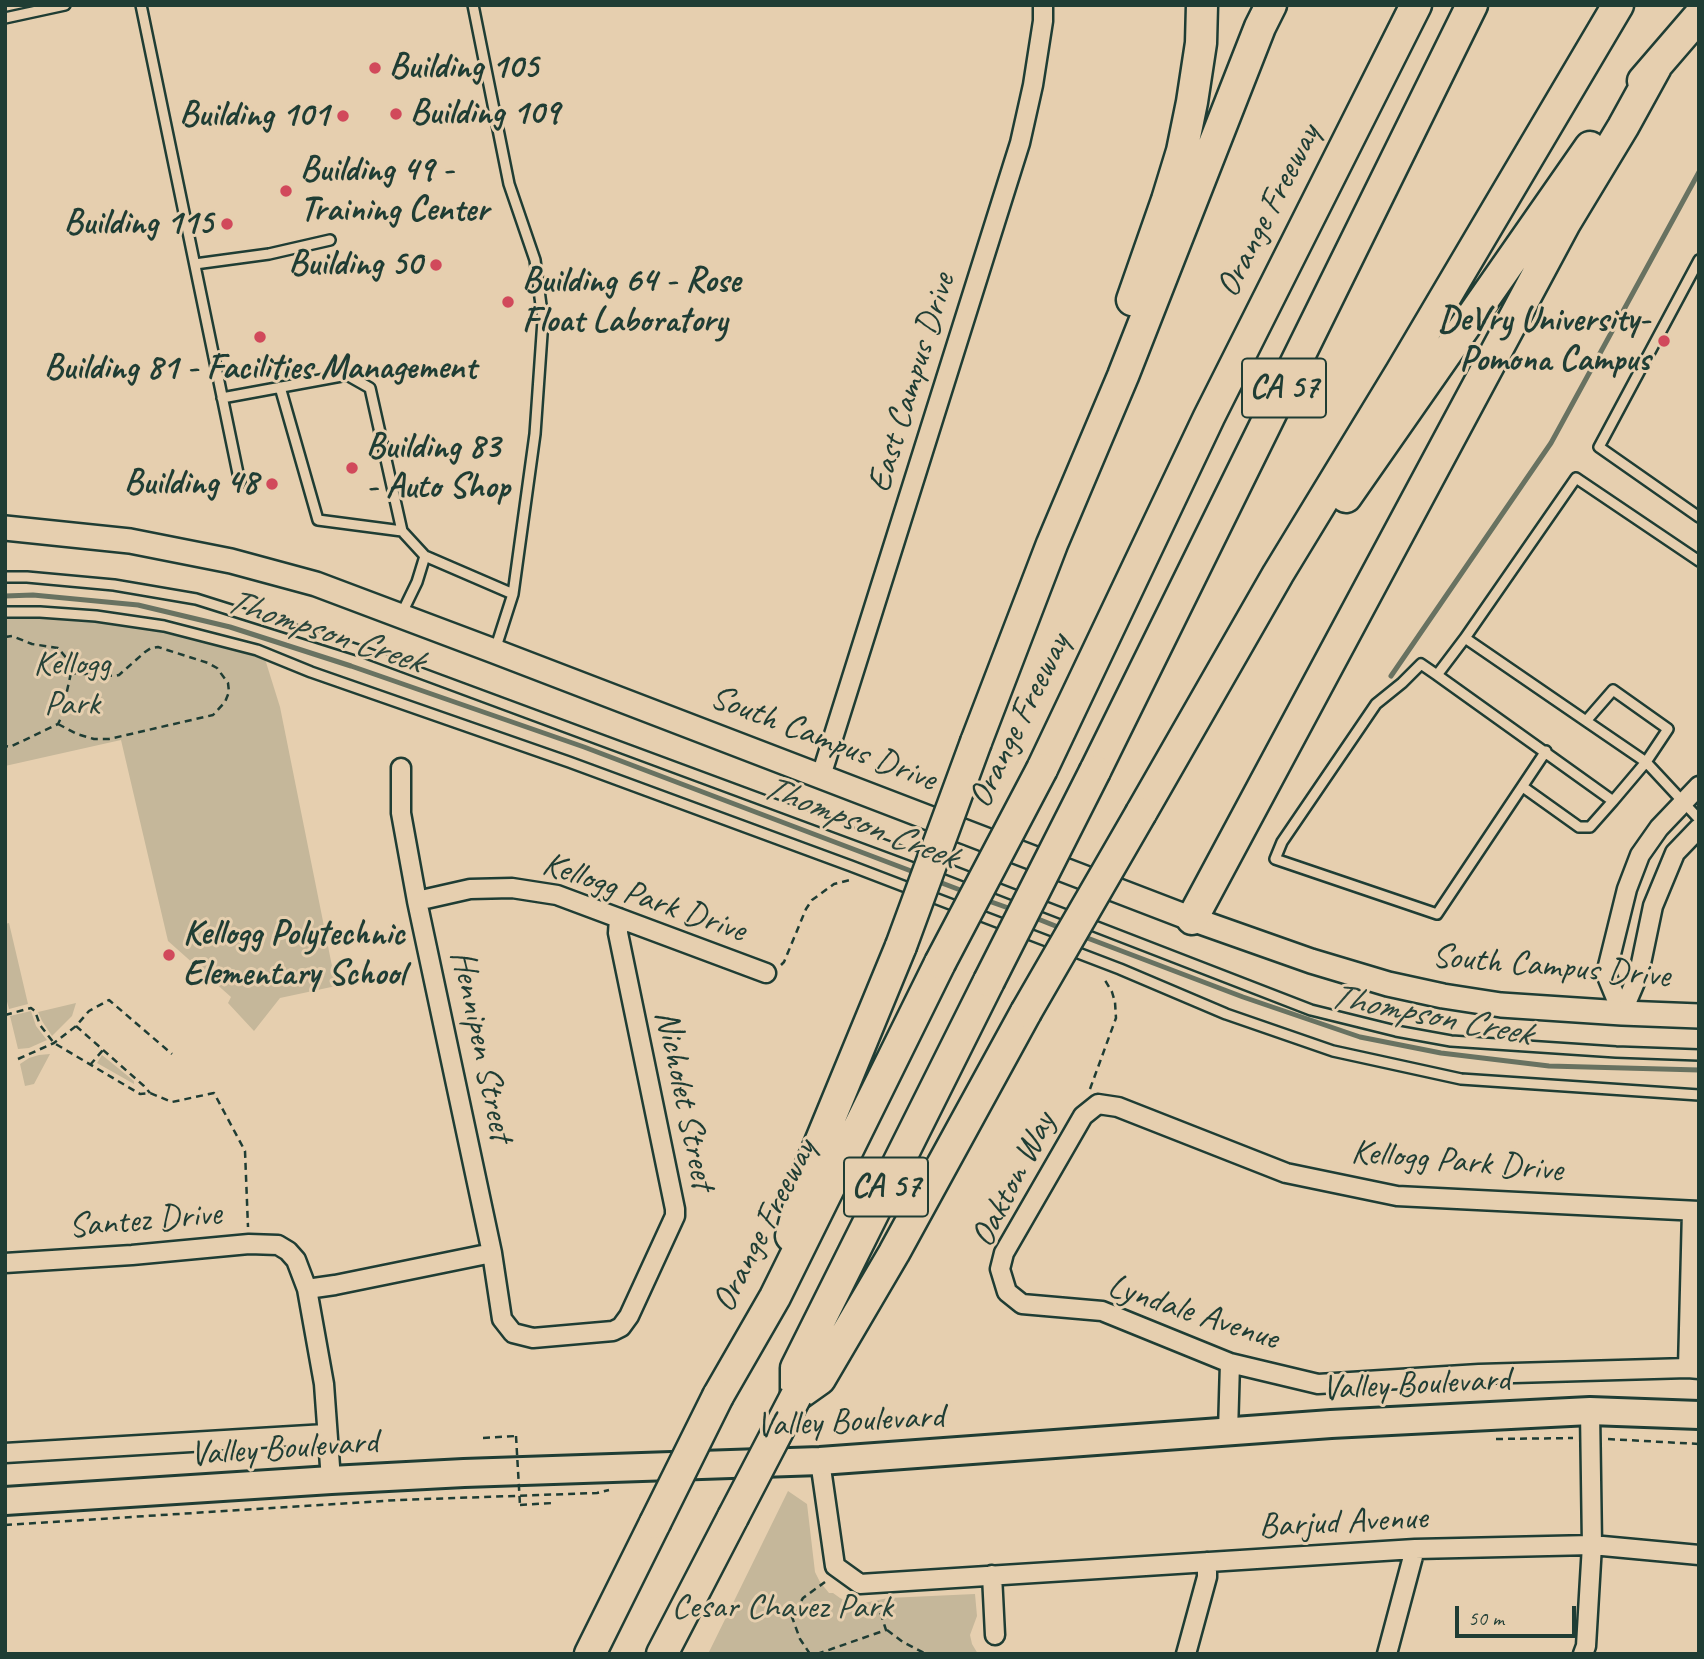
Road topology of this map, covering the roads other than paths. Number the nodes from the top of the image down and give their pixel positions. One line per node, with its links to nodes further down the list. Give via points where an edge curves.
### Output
1 (65, 5): 11 (lane)
2 (141, 5): 15 (lane)
3 (473, 5): 26 (lane, via 509,184 535,260 543,320 535,434)
4 (1043, 5): 37 (street, East Campus Drive, via 1020,143)
5 (1202, 5): 22 (highway, via 1199,55 1182,151)
6 (1271, 5): 22 (highway)
7 (1416, 5): 58 (highway, Orange Freeway / CA 57, bridge, via 1209,417 1042,769)
8 (1472, 5): 62 (highway, CA 57, bridge, via 796,1368)
9 (1618, 5): 32 (highway)
10 (1699, 16): 12 (highway)
11 (5, 18)
12 (1656, 67): 32 (highway, via 1607,122); 46 (highway, via 1565,223)
13 (330, 240): 15 (lane)
14 (1699, 260): 19 (lane, via 1600,447)
15 (195, 264): 17 (lane)
16 (281, 387): 17 (lane); 21 (lane, via 318,520); 21 (lane, via 346,375 370,388)
17 (222, 398): 18 (lane)
18 (240, 483)
19 (1699, 517)
20 (5, 527): 28 (street, South Campus Drive, via 130,541 231,561 316,584)
21 (402, 531): 23 (lane)
22 (1052, 544): 58 (highway, bridge, via 901,946 807,1174)
23 (425, 556): 26 (lane); 28 (lane)
24 (1699, 561): 29 (lane, via 1576,478)
25 (5, 577): 50 (lane, via 114,585 196,599 361,651 911,855 1311,1010 1451,1041)
26 (513, 594): 30 (lane)
27 (5, 612): 51 (lane, via 96,616 164,626 257,650 851,866 1226,1014 1333,1051 1461,1079)
28 (401, 615): 30 (street, South Campus Drive)
29 (1465, 638): 31 (lane); 33 (lane)
30 (494, 650): 37 (street, South Campus Drive)
31 (1437, 675): 34 (lane); 39 (lane, via 1421,664 1376,704 1275,859 1437,914)
32 (1206, 702): 62 (highway, bridge, via 820,1379)
33 (1587, 721): 35 (lane); 35 (lane, via 1613,690 1668,729)
34 (1546, 751): 39 (lane); 40 (lane)
35 (1646, 762): 40 (lane); 41 (lane)
36 (401, 768): 44 (street, Hennipen Street, via 401,813)
37 (821, 776): 46 (street, South Campus Drive)
38 (1699, 786): 41 (street)
39 (1522, 787): 40 (lane, via 1579,827 1590,827)
40 (1613, 801)
41 (1683, 801): 42 (lane); 48 (street, via 1640,855 1628,889 1606,974)
42 (1699, 819)
43 (1699, 828): 48 (street, via 1675,853 1654,906 1639,973)
44 (417, 901): 45 (street, Kellogg Park Drive, via 470,889 512,888 557,895); 54 (street, Hennipen Street)
45 (619, 918): 47 (street, Kellogg Park Drive); 59 (street, Nicholet Street, via 618,933 675,1216 621,1327 533,1338)
46 (1192, 919): 48 (street, South Campus Drive, via 1388,984 1502,1005)
47 (766, 973)
48 (1622, 1013): 49 (street, South Campus Drive)
49 (1699, 1016)
50 (1699, 1055)
51 (1699, 1095)
52 (1098, 1104): 53 (street, Kellogg Park Drive, via 1118,1107 1286,1173 1397,1196); 57 (street, Oakton Way, via 1083,1116 1004,1253 1000,1269)
53 (1695, 1211): 61 (street)
54 (492, 1253): 56 (street); 59 (street, Hennipen Street, via 502,1319)
55 (5, 1263): 56 (street, Santez Drive, via 278,1245 296,1260)
56 (307, 1289): 66 (street, via 324,1384)
57 (1007, 1292): 60 (street, Lyndale Avenue, via 1022,1304 1102,1311)
58 (775, 1297): 78 (highway, Orange Freeway / CA 57, bridge, via 718,1396)
59 (513, 1333)
60 (1230, 1363): 61 (street, Lyndale Avenue, via 1318,1384); 65 (street)
61 (1693, 1368)
62 (796, 1396): 77 (highway, CA 57, bridge)
63 (1590, 1411): 64 (main road, Valley Boulevard); 65 (main road, Valley Boulevard); 71 (street)
64 (1699, 1415)
65 (1228, 1432): 68 (main road, Valley Boulevard)
66 (326, 1434): 67 (street, Valley Boulevard); 69 (street)
67 (5, 1453)
68 (820, 1461): 69 (main road, Valley Boulevard); 75 (street, Barjud Avenue, via 835,1566 860,1584)
69 (331, 1480): 70 (main road, Valley Boulevard)
70 (5, 1501)
71 (1592, 1545): 72 (street, Barjud Avenue); 73 (street, Barjud Avenue); 81 (street)
72 (1415, 1549): 74 (street, Barjud Avenue); 80 (street)
73 (1699, 1555)
74 (1207, 1562): 75 (street, Barjud Avenue); 79 (street)
75 (992, 1575): 76 (street)
76 (995, 1634)
77 (668, 1643)
78 (590, 1654)
79 (1186, 1654)
80 (1387, 1654)
81 (1583, 1654)

